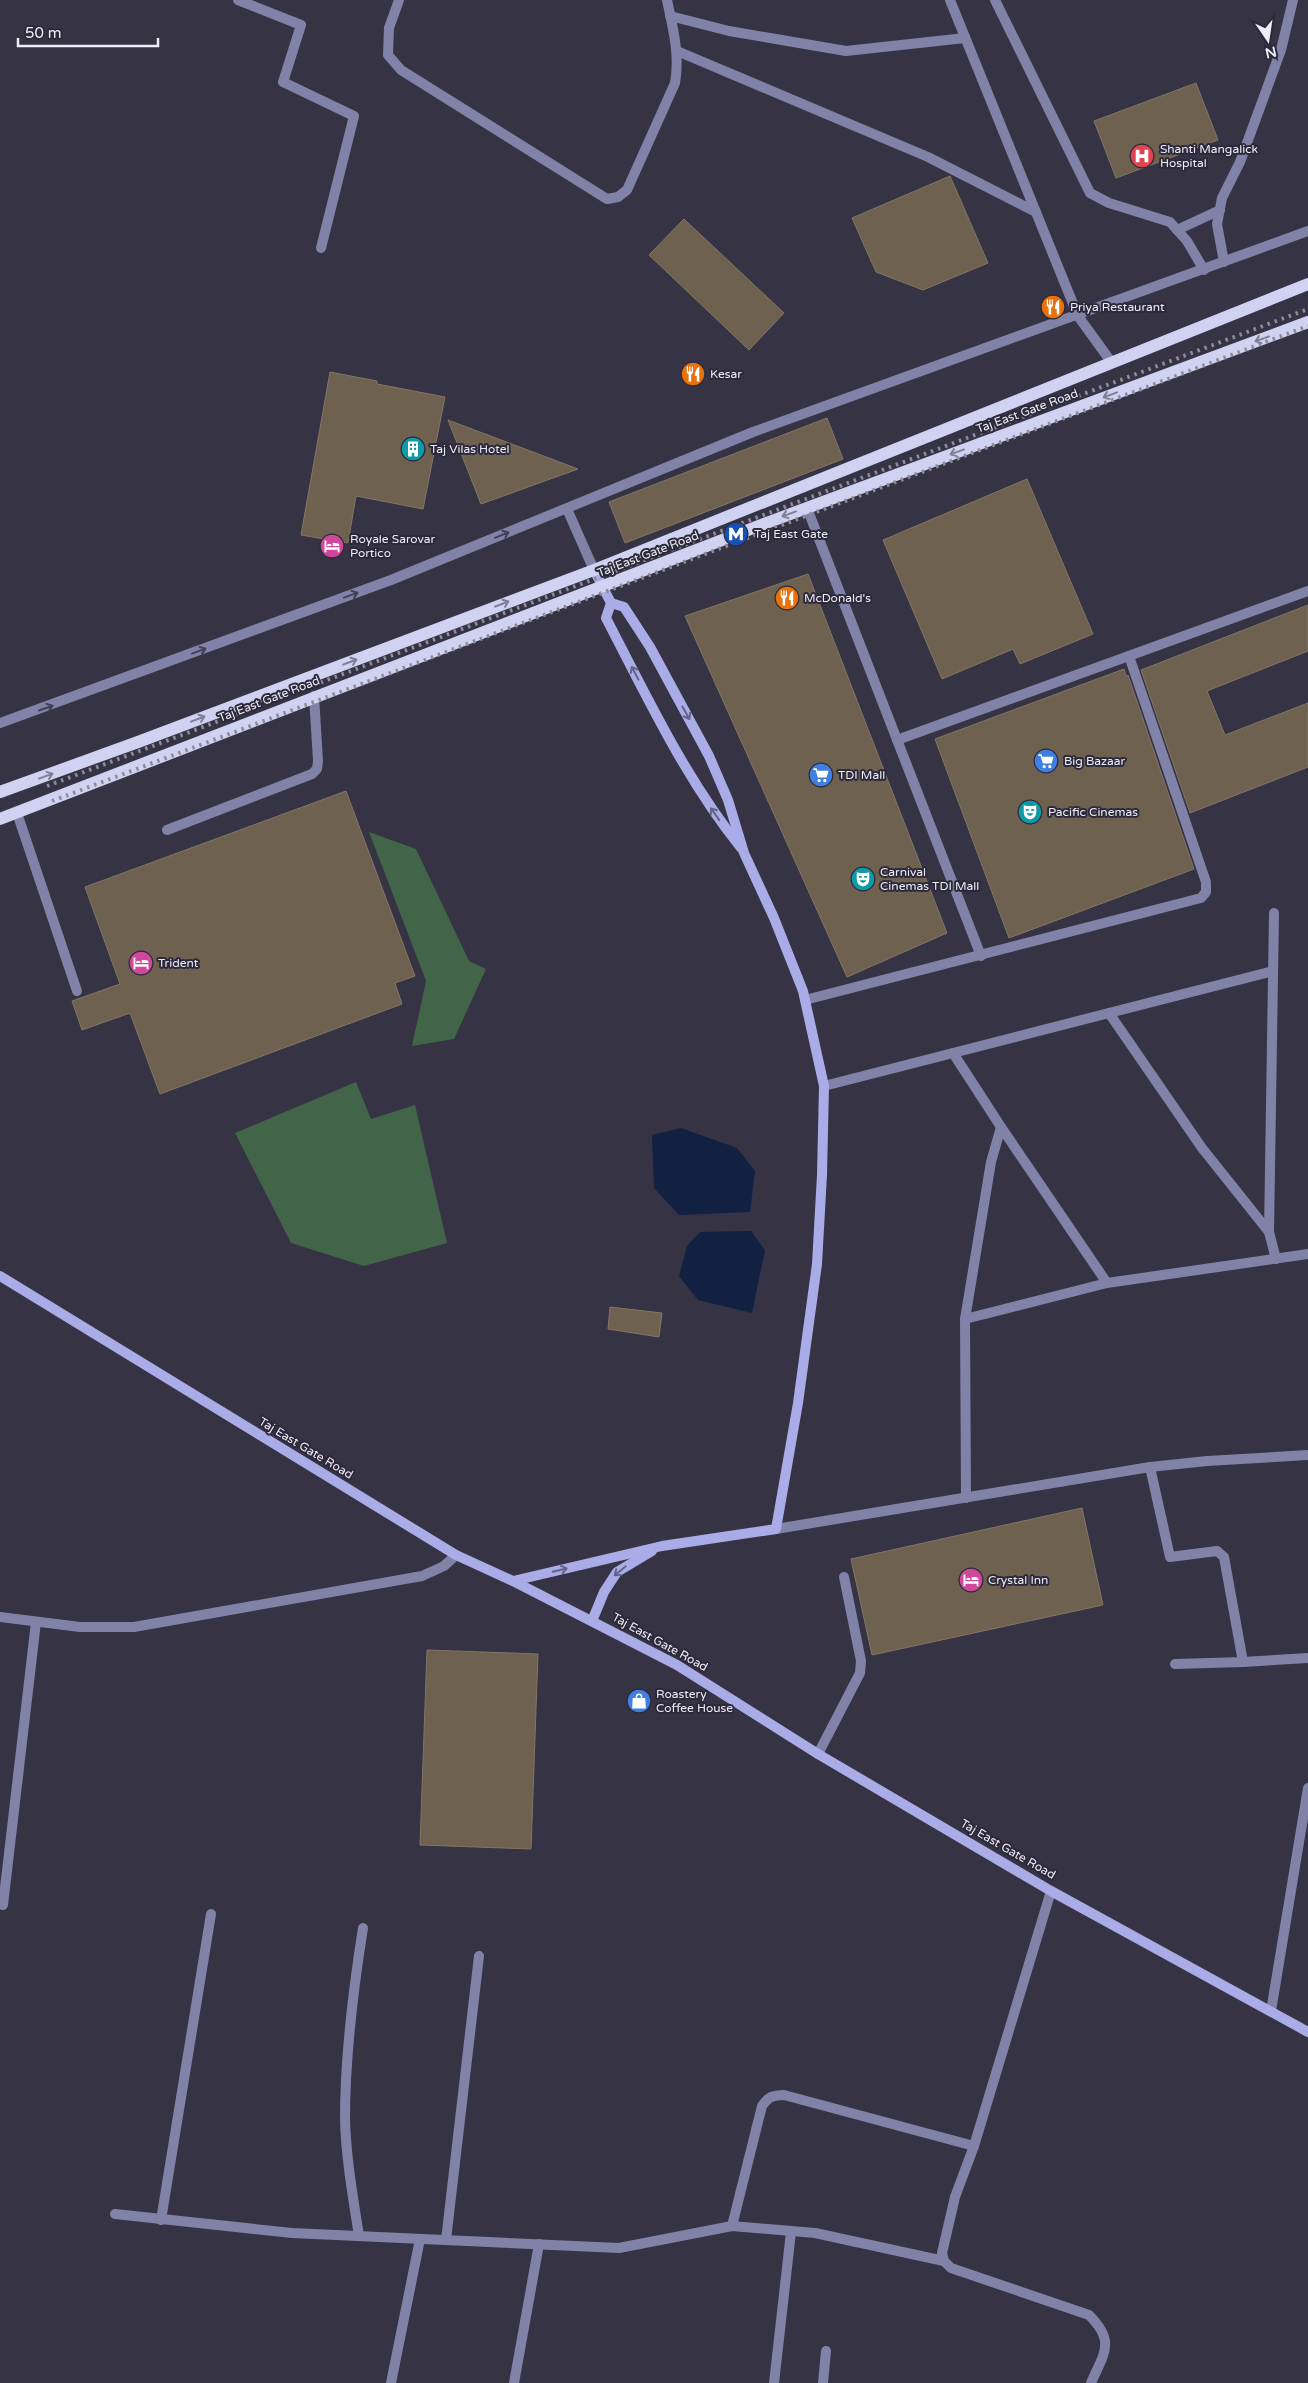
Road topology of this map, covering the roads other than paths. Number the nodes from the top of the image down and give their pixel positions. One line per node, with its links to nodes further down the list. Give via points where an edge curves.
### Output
1 (238, 0): 14 (street, via 301,26 283,82 354,116)
2 (399, 0): 9 (street, via 389,28 388,55 400,70 607,199 618,197 627,190 675,84)
3 (666, 0): 7 (street)
4 (950, 0): 8 (street)
5 (995, 0): 12 (street, via 1090,193 1109,203 1170,222)
6 (1293, 0): 10 (street, via 1280,50)
7 (670, 16): 8 (street, via 729,31 846,51); 9 (street)
8 (965, 38): 11 (street)
9 (677, 51): 11 (street, via 928,157)
10 (1220, 210): 12 (street); 15 (street, via 1217,224)
11 (1036, 212): 18 (street)
12 (1177, 230): 16 (street)
13 (1308, 231): 15 (street)
14 (321, 248)
15 (1224, 262): 16 (street)
16 (1204, 270): 18 (street)
17 (1308, 284): 20 (main road)
18 (1078, 316): 20 (street); 21 (street, via 753,432)
19 (1307, 325): 22 (main road, Taj East Gate Road, one-way to 22)
20 (1112, 363): 23 (main road)
21 (567, 508): 23 (street); 29 (street, one-way to 21, via 391,580)
22 (806, 508): 24 (main road, Taj East Gate Road, one-way to 24); 30 (street)
23 (594, 570): 24 (main road); 31 (main road, one-way to 23)
24 (603, 586): 26 (main road); 28 (main road, Taj East Gate Road)
25 (1308, 591): 27 (street)
26 (611, 603): 35 (main road, one-way to 35, via 624,607 690,720 728,800); 35 (main road, one-way to 26, via 704,799 638,680 606,618)
27 (1129, 656): 30 (street); 37 (street, via 1206,882 1206,892 1193,901)
28 (314, 696): 32 (main road, Taj East Gate Road); 34 (street, via 318,760 317,769 312,774)
29 (0, 723)
30 (897, 740): 37 (street)
31 (0, 792)
32 (17, 813): 33 (main road, Taj East Gate Road); 39 (street)
33 (0, 819)
34 (167, 830)
35 (744, 853): 40 (main road, via 774,918)
36 (1274, 913): 38 (street)
37 (980, 956): 40 (street)
38 (1273, 971): 41 (street); 45 (street)
39 (77, 990)
40 (805, 1000): 43 (main road)
41 (1110, 1013): 42 (street); 45 (street, via 1202,1148)
42 (954, 1053): 43 (street); 44 (street)
43 (824, 1086): 54 (main road, via 817,1264)
44 (1001, 1128): 49 (street); 50 (street, via 991,1162)
45 (1268, 1232): 47 (street)
46 (1308, 1254): 47 (street)
47 (1276, 1259): 49 (street)
48 (0, 1276): 56 (main road, Taj East Gate Road)
49 (1107, 1283): 50 (street)
50 (965, 1319): 53 (street)
51 (1308, 1455): 52 (street, via 1207,1460)
52 (1150, 1467): 53 (street); 63 (street, via 1170,1557 1217,1551 1224,1557)
53 (966, 1498): 54 (street)
54 (776, 1529): 55 (main road)
55 (662, 1546): 58 (main road, one-way to 55); 60 (main road, one-way to 60, via 617,1572)
56 (456, 1555): 58 (main road, Taj East Gate Road); 61 (street, via 444,1566 422,1576 134,1627 80,1627)
57 (844, 1577): 65 (street, via 861,1661 860,1673)
58 (513, 1581): 60 (main road, Taj East Gate Road)
59 (0, 1617): 61 (street)
60 (592, 1621): 65 (main road, Taj East Gate Road, via 677,1665)
61 (36, 1622): 68 (street)
62 (1308, 1658): 63 (street)
63 (1243, 1662): 64 (street)
64 (1175, 1664)
65 (818, 1754): 67 (main road, Taj East Gate Road)
66 (1308, 1788): 72 (street)
67 (1051, 1890): 72 (main road, Taj East Gate Road); 74 (street)
68 (3, 1905)
69 (211, 1914): 76 (street)
70 (363, 1928): 79 (street, via 355,1978 345,2119)
71 (479, 1956): 81 (street)
72 (1272, 2012): 73 (main road, Taj East Gate Road)
73 (1308, 2032)
74 (974, 2146): 77 (street, via 774,2095 762,2106); 83 (street, via 955,2197 943,2244)
75 (115, 2214): 76 (street)
76 (161, 2220): 79 (street)
77 (732, 2226): 78 (street); 82 (street, via 619,2248)
78 (791, 2232): 83 (street, via 815,2233); 87 (street)
79 (359, 2236): 80 (street)
80 (420, 2239): 81 (street); 85 (street)
81 (446, 2240): 82 (street)
82 (539, 2244): 86 (street)
83 (944, 2261): 89 (street, via 947,2266 964,2273 1090,2315 1106,2337 1104,2352)
84 (826, 2352): 88 (street)
85 (390, 2383)
86 (514, 2383)
87 (774, 2383)
88 (823, 2383)
89 (1091, 2383)

